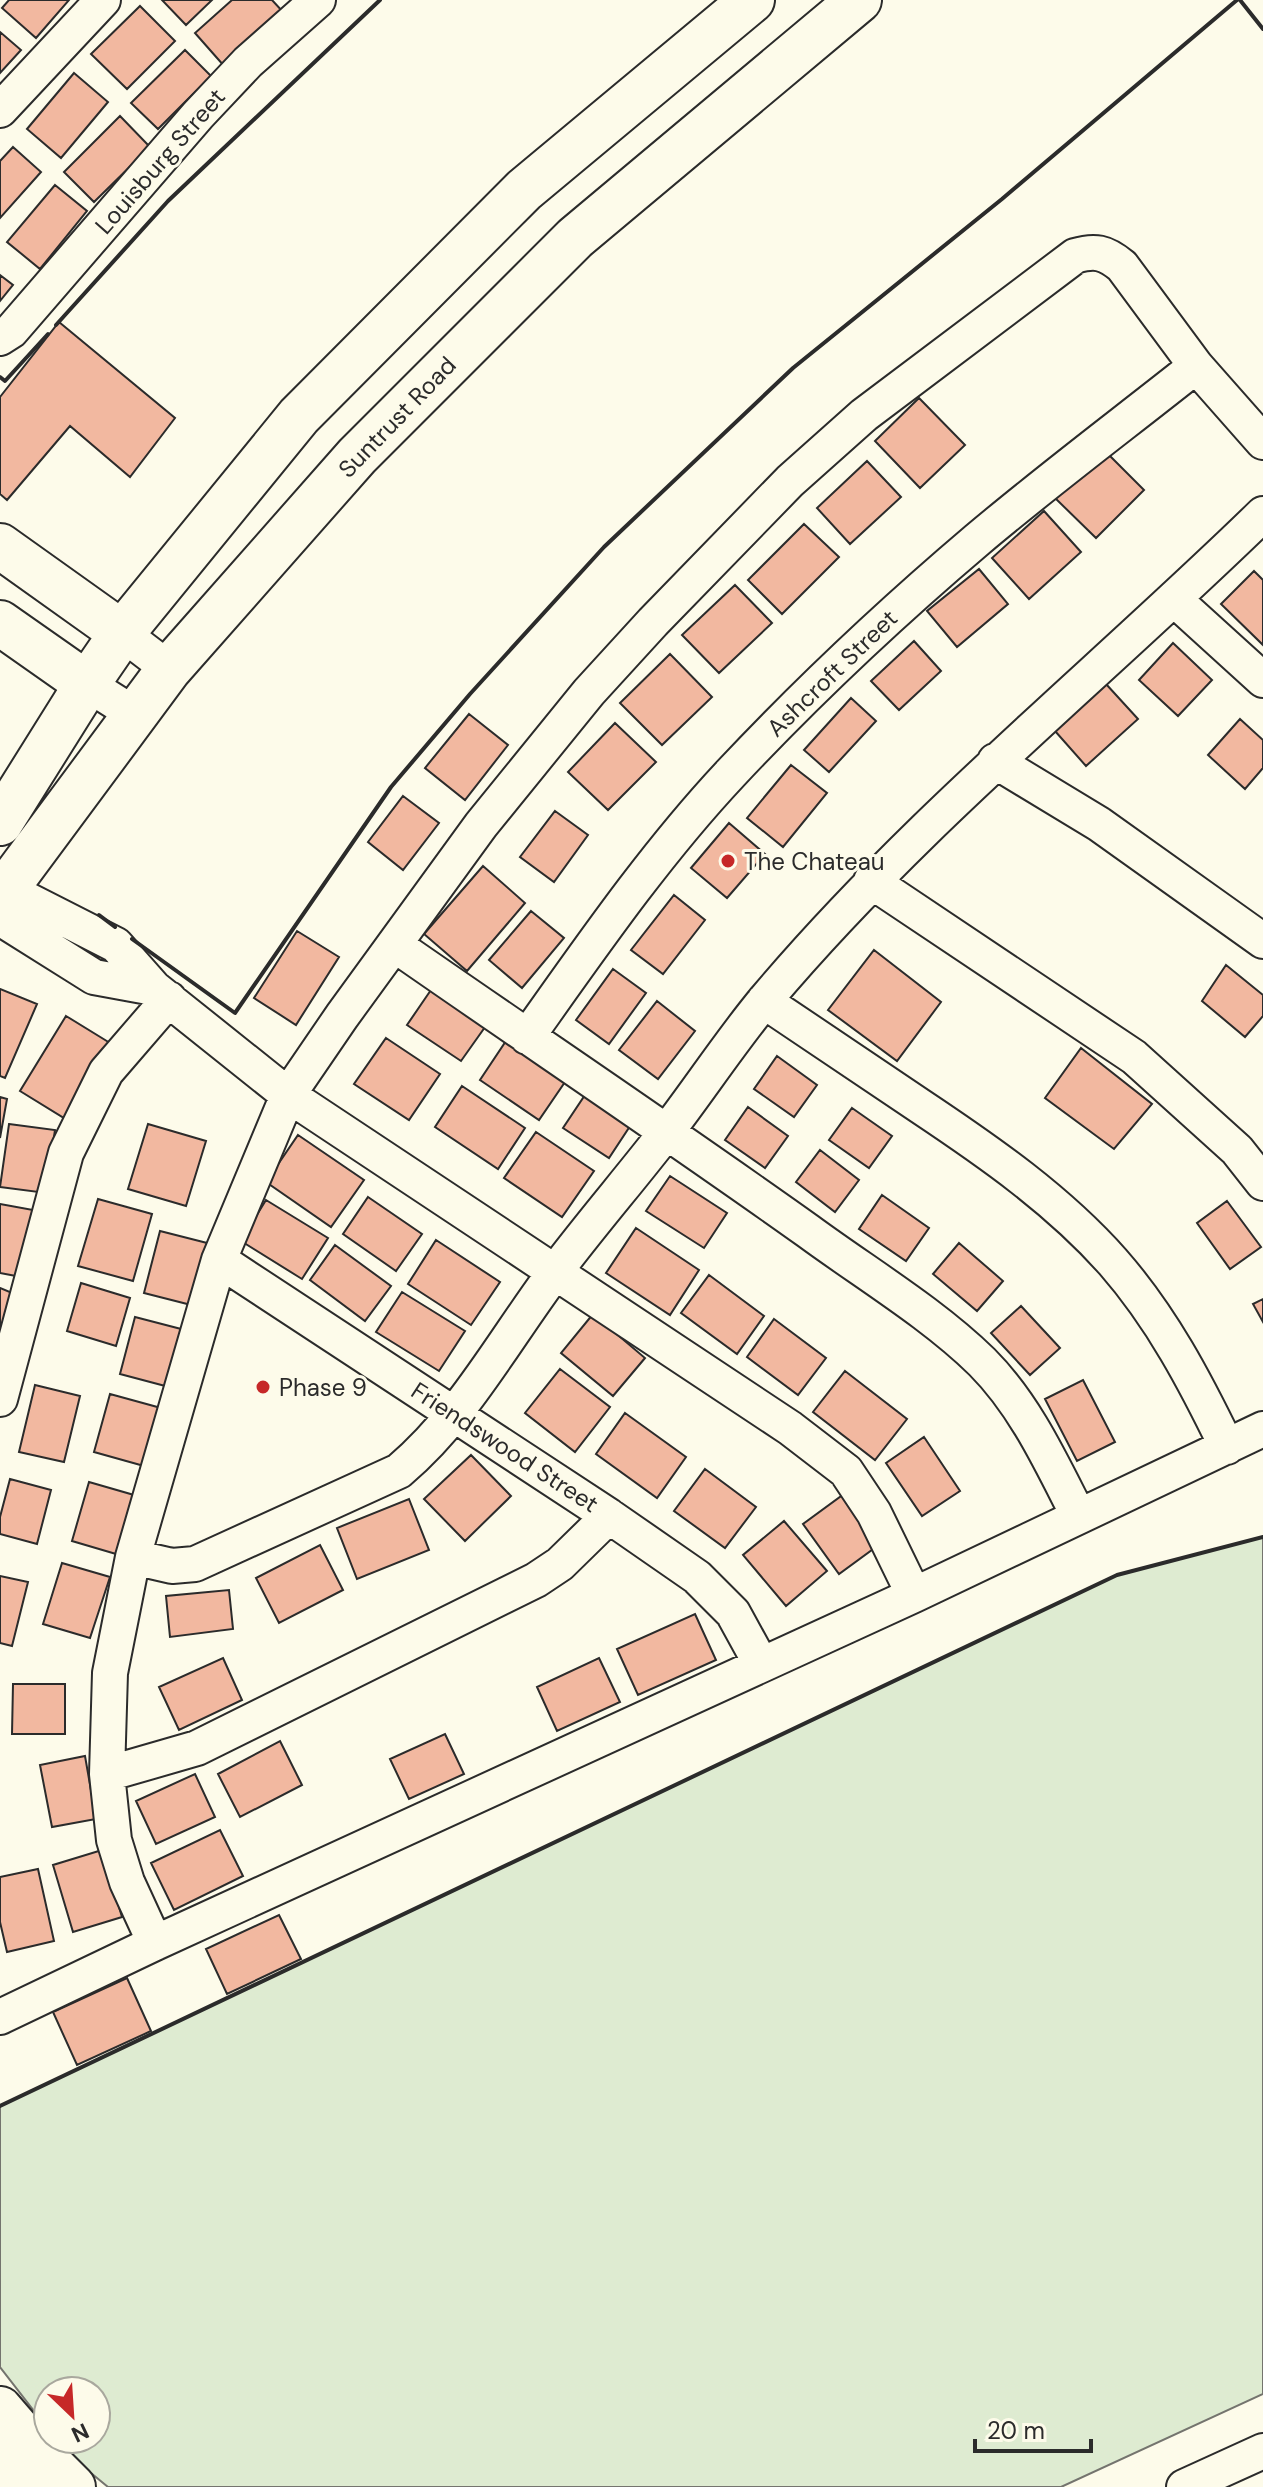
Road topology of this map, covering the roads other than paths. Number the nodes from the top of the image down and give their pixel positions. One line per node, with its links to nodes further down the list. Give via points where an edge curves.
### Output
1 (103, 0): 5 (street)
2 (318, 0): 6 (street, Louisburg Street, via 248,62)
3 (752, 0): 13 (street, via 524,190 299,416)
4 (859, 0): 14 (street, Suntrust Road, via 575,238 357,456)
5 (0, 110)
6 (6, 334)
7 (1196, 366): 8 (street); 23 (street, via 1110,256 1093,251 1056,268 864,415 710,561 579,704 481,825); 26 (street, Ashcroft Street, via 978,539 812,691 729,775 615,913)
8 (1263, 442)
9 (1263, 514): 11 (street)
10 (0, 546): 13 (street)
11 (1175, 600): 15 (street); 18 (street)
12 (0, 623): 16 (street)
13 (122, 633): 14 (street); 16 (street)
14 (169, 669): 17 (street, Suntrust Road)
15 (1263, 680)
16 (87, 684): 17 (street); 19 (street)
17 (136, 715): 21 (street, Suntrust Road)
18 (995, 761): 20 (street); 22 (street, via 1099,824)
19 (0, 823)
20 (871, 881): 25 (street); 29 (street, via 1134,1057 1237,1150)
21 (1, 897): 24 (street, via 116,945)
22 (1263, 941)
23 (395, 945): 26 (street); 27 (street)
24 (162, 993): 27 (street); 32 (street, via 106,1072 66,1153)
25 (764, 1001): 28 (street); 35 (street, via 988,1152 1069,1217 1154,1314 1190,1371)
26 (527, 1037): 28 (street)
27 (288, 1095): 30 (street); 31 (street)
28 (667, 1130): 31 (street); 36 (street, via 937,1324 983,1363 1017,1404)
29 (1263, 1183)
30 (219, 1260): 33 (street, Friendswood Street); 38 (street)
31 (555, 1272): 33 (street); 39 (street, via 846,1471 874,1513)
32 (0, 1399)
33 (455, 1415): 37 (street, Friendswood Street); 38 (street, via 399,1471 195,1564 172,1566)
34 (1263, 1429): 35 (street)
35 (1227, 1447): 36 (street)
36 (1078, 1515): 39 (street)
37 (609, 1516): 40 (street, Friendswood Street, via 697,1577 733,1613); 41 (street, via 536,1580 197,1748)
38 (133, 1557): 41 (street, via 110,1673)
39 (914, 1595): 40 (street)
40 (761, 1664): 42 (street)
41 (107, 1774): 42 (street, via 114,1840)
42 (155, 1943): 43 (street)
43 (0, 2017)
44 (0, 2409): 48 (street)
45 (1263, 2451): 49 (street)
46 (0, 2458): 47 (street)
47 (29, 2487)
48 (73, 2487)
49 (1184, 2487)

